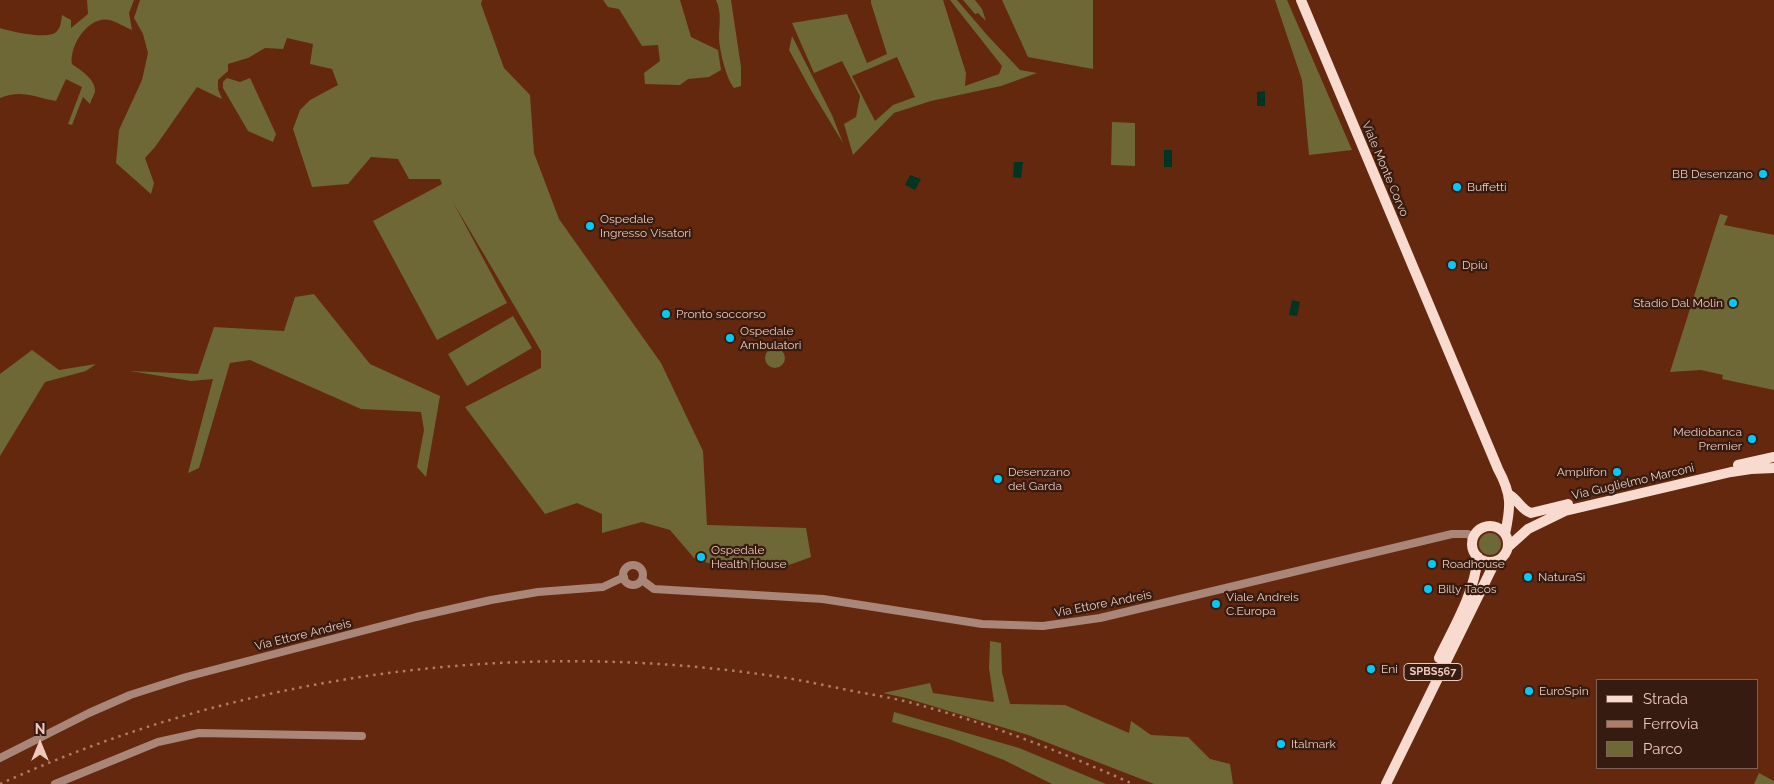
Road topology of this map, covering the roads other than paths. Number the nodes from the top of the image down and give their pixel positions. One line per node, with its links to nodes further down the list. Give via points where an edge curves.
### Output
1 (1301, 0): 4 (main road, Viale Monte Corvo)
2 (1774, 457): 6 (main road, Via Guglielmo Marconi)
3 (1774, 468): 10 (main road, Via Guglielmo Marconi, via 1731,472 1565,511 1528,529)
4 (1498, 469): 5 (main road); 7 (main road, via 1504,509 1500,521)
5 (1508, 494): 6 (main road, Via Guglielmo Marconi, via 1531,513); 8 (main road, via 1511,506)
6 (1556, 507): 8 (main road, Via Guglielmo Marconi)
7 (1491, 526): 8 (main road); 9 (main road, via 1480,530)
8 (1505, 534): 10 (main road)
9 (1473, 539): 11 (main road, via 1473,551); 14 (street, Via Ettore Andreis, via 1468,534 1452,534 1119,614 1043,626 982,624 823,599 654,590)
10 (1508, 547): 12 (main road, Via Guglielmo Marconi)
11 (1478, 557): 12 (main road, via 1486,562); 18 (main road, SPBS567, via 1471,592)
12 (1499, 560): 19 (main road, SPBS567, via 1493,566)
13 (624, 576): 14 (street, via 632,584); 14 (street, via 625,570 634,565 641,568); 16 (street, Via Ettore Andreis, via 603,587 538,592 416,617 186,676 98,709)
14 (642, 580)
15 (362, 736): 17 (street, via 198,733 158,742)
16 (0, 758)
17 (55, 784)
18 (1380, 784)
19 (1386, 784)

